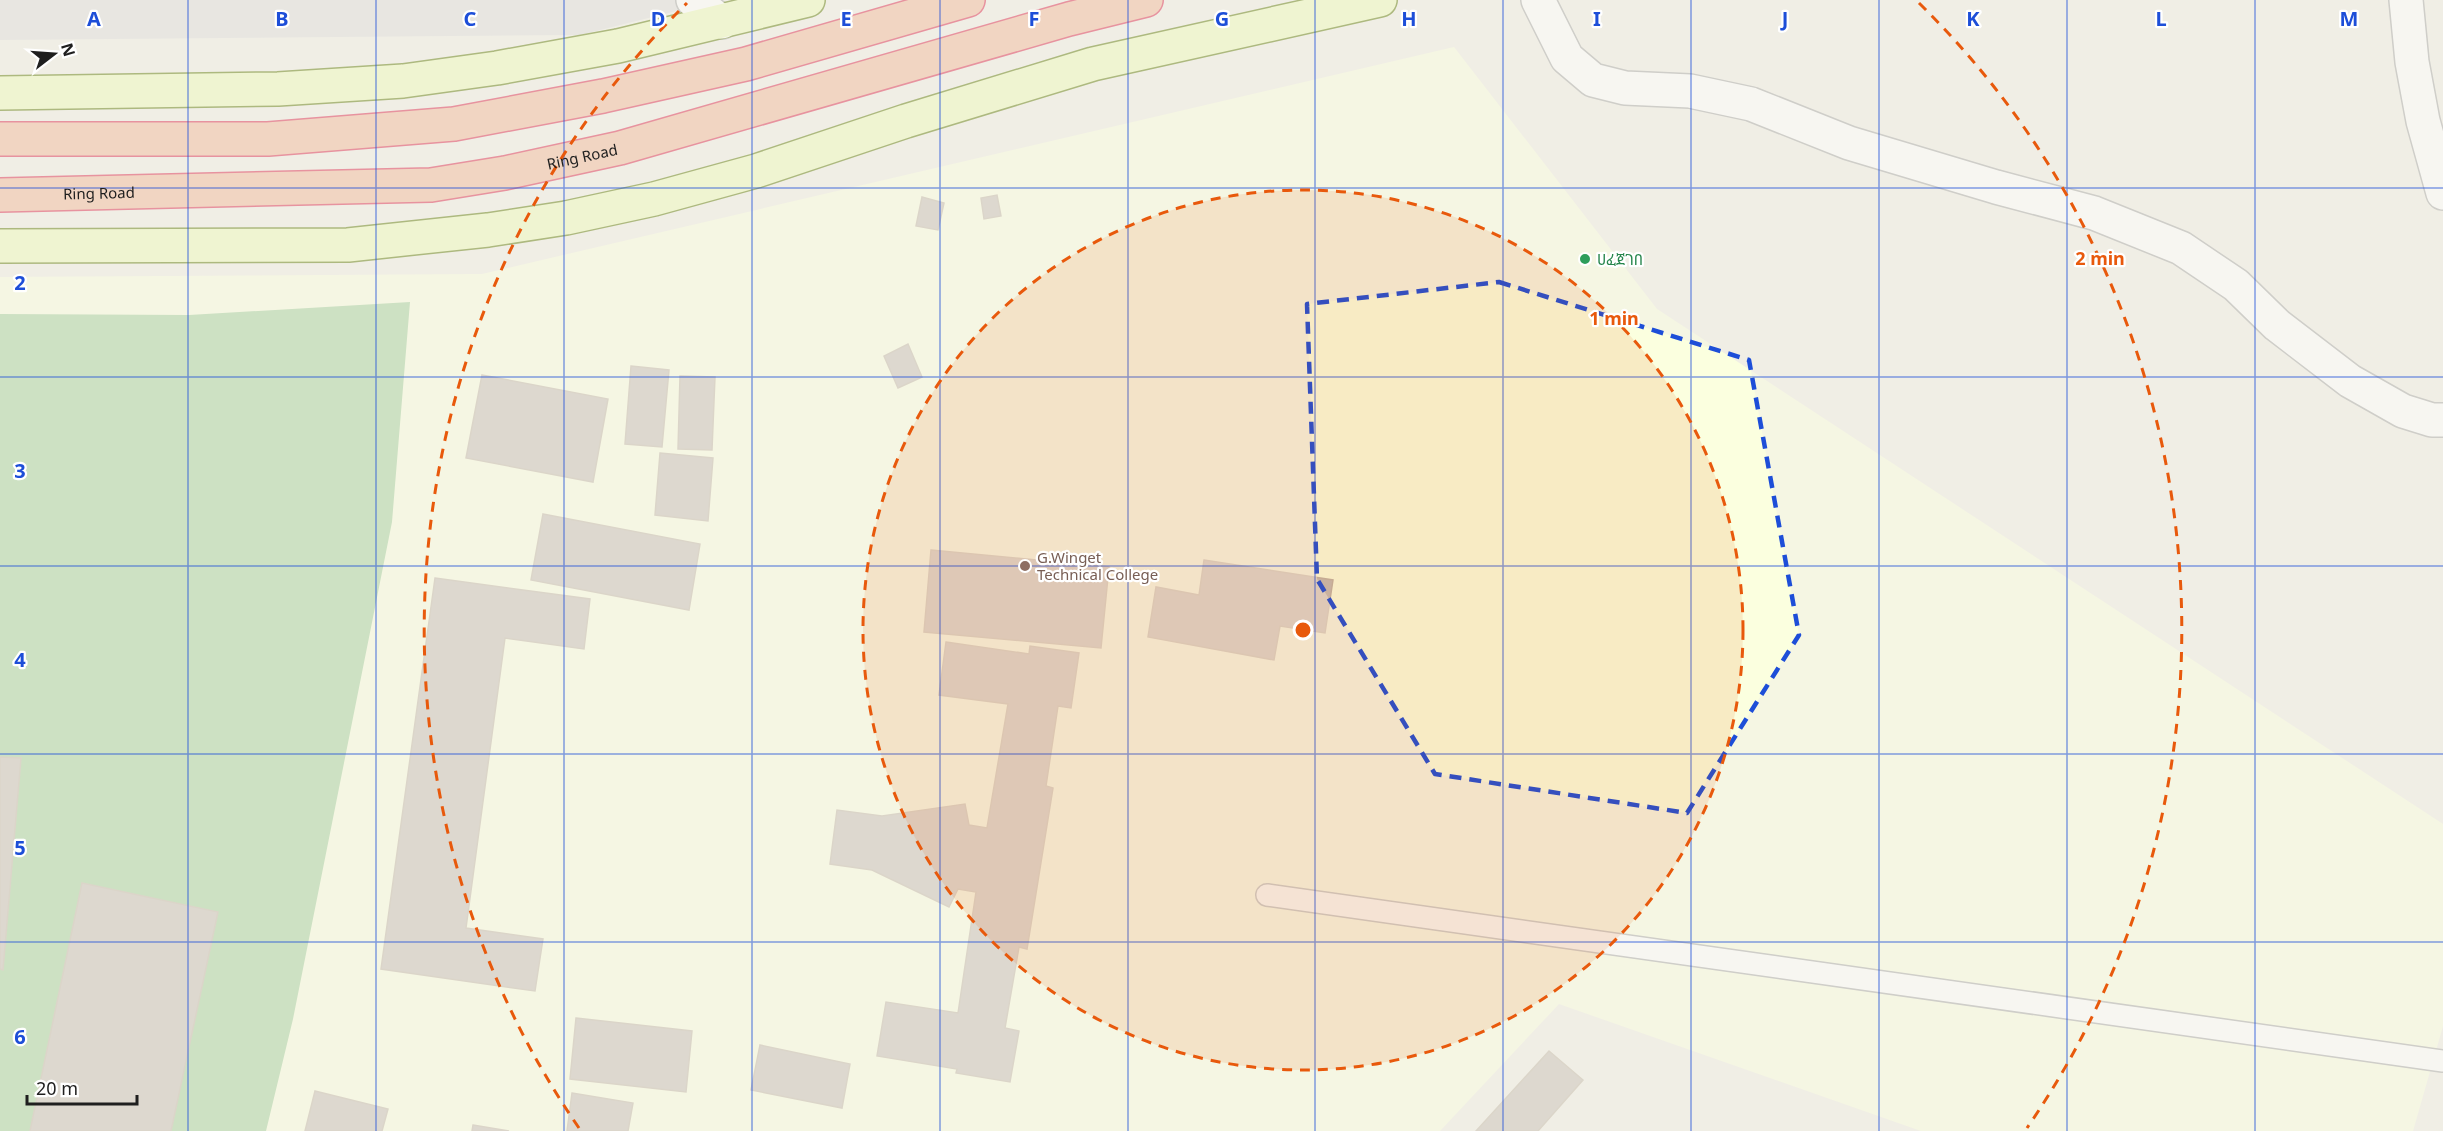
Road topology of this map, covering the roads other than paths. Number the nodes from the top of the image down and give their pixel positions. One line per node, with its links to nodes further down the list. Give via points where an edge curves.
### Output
1 (693, 0): 8 (street)
2 (808, 0): 8 (main road)
3 (968, 0): 10 (highway, via 746,64 454,124 268,139)
4 (1146, 0): 12 (highway, Ring Road, via 620,148 505,173 431,184)
5 (1380, 0): 13 (main road, via 1093,64 756,171 566,218 348,245)
6 (1538, 0): 14 (street, via 1567,58 1593,80 1625,88 1690,92 1751,104 1849,143 2094,213 2181,248 2236,285 2277,325 2350,381 2403,411)
7 (2406, 0): 11 (street, via 2423,121)
8 (722, 22): 9 (main road, via 618,46 403,81 278,89)
9 (0, 93)
10 (0, 139)
11 (2443, 193)
12 (0, 195)
13 (0, 246)
14 (2443, 420)
15 (1267, 895): 16 (lane)
16 (2443, 1060)

